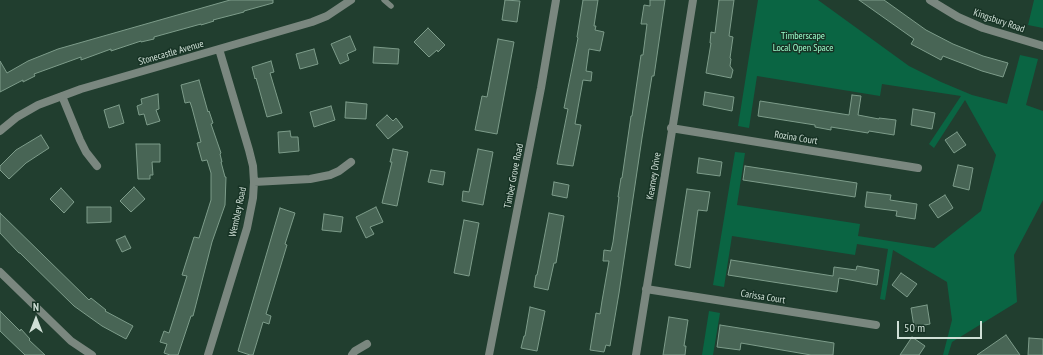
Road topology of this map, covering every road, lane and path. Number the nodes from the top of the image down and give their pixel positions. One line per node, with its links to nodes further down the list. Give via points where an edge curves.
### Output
1 (350, 0): 8 (street, Stonecastle Avenue, via 327,16 312,22)
2 (384, 0): 6 (lane)
3 (556, 0): 23 (street, Timber Grove Road)
4 (692, 0): 10 (street, Kearney Drive)
5 (930, 0): 7 (street, Kingsbury Road, via 983,28)
6 (391, 6)
7 (1043, 46)
8 (219, 49): 9 (street, Stonecastle Avenue); 15 (street, Wembley Road, via 249,150)
9 (62, 96): 11 (street, Stonecastle Avenue, via 38,105); 13 (street, via 80,140)
10 (671, 128): 14 (street, Rozina Court); 17 (street, Kearney Drive)
11 (0, 131)
12 (351, 162): 15 (street, via 330,175 310,179)
13 (97, 166)
14 (918, 168)
15 (254, 182): 21 (street, Wembley Road, via 247,228)
16 (0, 272): 20 (street, via 71,341)
17 (646, 289): 18 (street, Carissa Court); 24 (street, Kearney Drive)
18 (876, 325)
19 (367, 344): 22 (street)
20 (92, 355)
21 (208, 355)
22 (352, 355)
23 (489, 355)
24 (636, 355)

